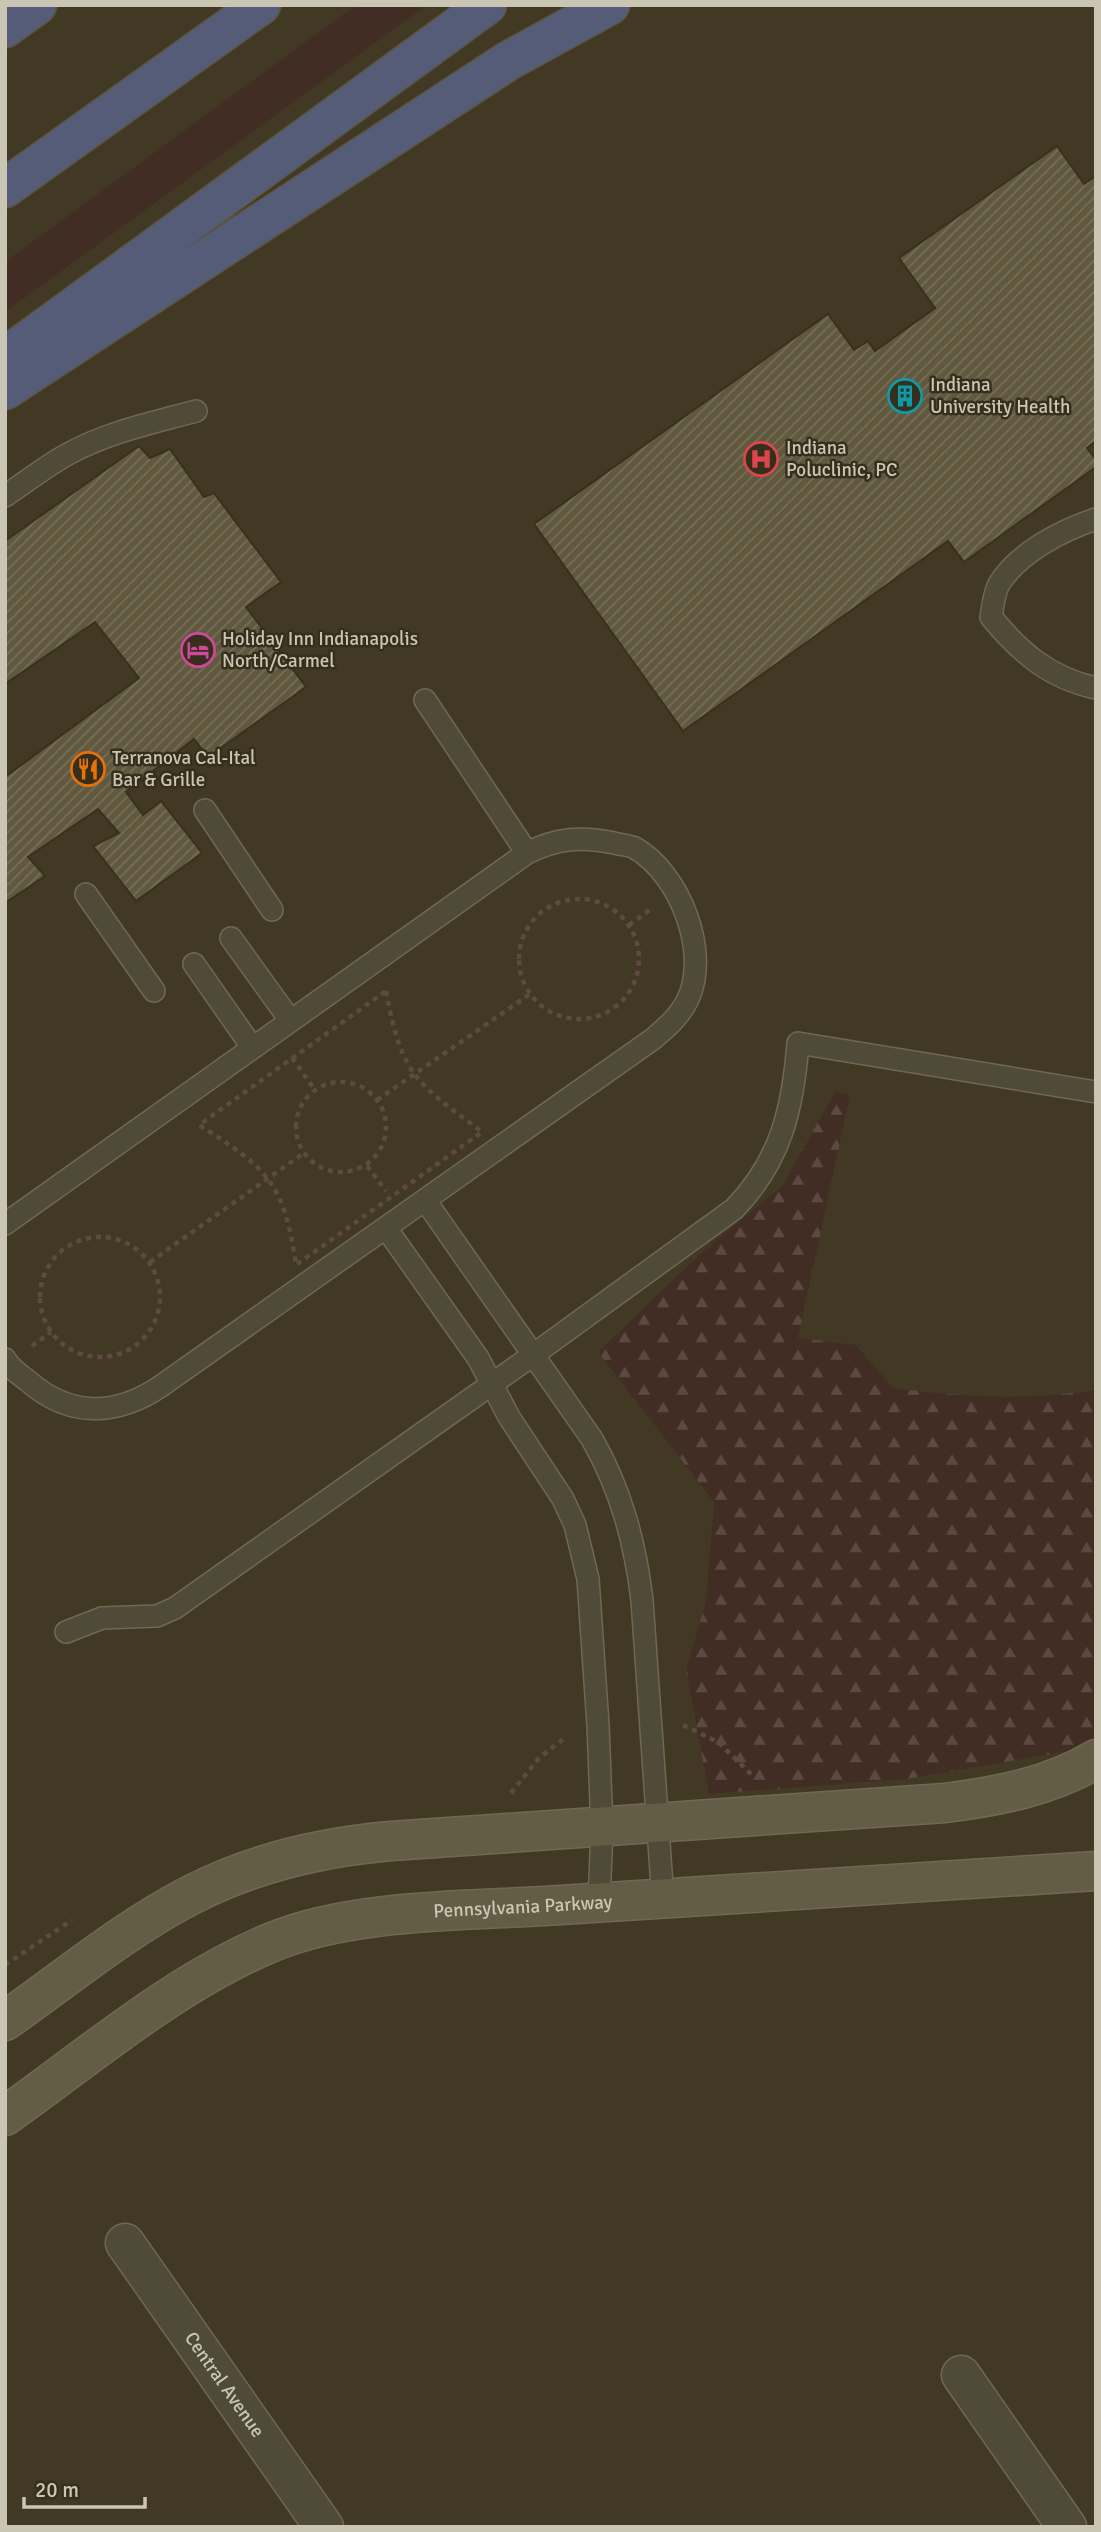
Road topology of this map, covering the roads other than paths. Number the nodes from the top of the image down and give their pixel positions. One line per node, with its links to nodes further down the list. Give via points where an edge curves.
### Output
1 (37, 5): 5 (highway)
2 (261, 5): 6 (highway)
3 (487, 5): 7 (highway)
4 (610, 5): 8 (highway, via 508,61)
5 (5, 28)
6 (5, 188)
7 (5, 357)
8 (5, 390)
9 (196, 411): 10 (lane, via 119,431 67,454)
10 (5, 496)
11 (1096, 519): 12 (lane, via 1051,540 1010,570 998,587 990,617 1019,651 1078,684)
12 (1096, 688)
13 (425, 700): 15 (lane)
14 (205, 810): 17 (lane)
15 (527, 853): 21 (lane); 24 (lane, via 546,843 592,838 634,848 649,860 682,904 695,942 688,998 675,1020 653,1039)
16 (86, 894): 20 (lane)
17 (272, 910)
18 (231, 938): 21 (lane)
19 (194, 964): 22 (lane)
20 (154, 991)
21 (290, 1020): 22 (lane)
22 (252, 1047): 25 (lane)
23 (1096, 1092): 27 (lane, via 799,1043 782,1138 754,1188 733,1209)
24 (425, 1200): 26 (lane); 27 (lane)
25 (7, 1218)
26 (386, 1228): 28 (lane, via 138,1402 116,1408 66,1405 43,1394); 29 (lane)
27 (533, 1355): 29 (lane); 32 (lane, via 612,1475 636,1553)
28 (5, 1359)
29 (492, 1384): 30 (lane, via 175,1608 157,1616 102,1618); 33 (lane, via 564,1499 583,1551)
30 (66, 1632)
31 (1096, 1759): 32 (main road, via 1051,1781 1004,1795 945,1804)
32 (660, 1824): 33 (main road); 35 (lane)
33 (601, 1829): 36 (lane); 37 (main road, via 354,1844 262,1866 165,1909)
34 (1096, 1871): 35 (main road, Pennsylvania Parkway)
35 (663, 1900): 36 (main road, Pennsylvania Parkway)
36 (599, 1903): 38 (main road, Pennsylvania Parkway, via 371,1919 273,1941 188,1987)
37 (5, 2021)
38 (5, 2116)
39 (125, 2244): 41 (street, Central Avenue)
40 (961, 2375): 42 (street)
41 (324, 2527)
42 (1067, 2527)

